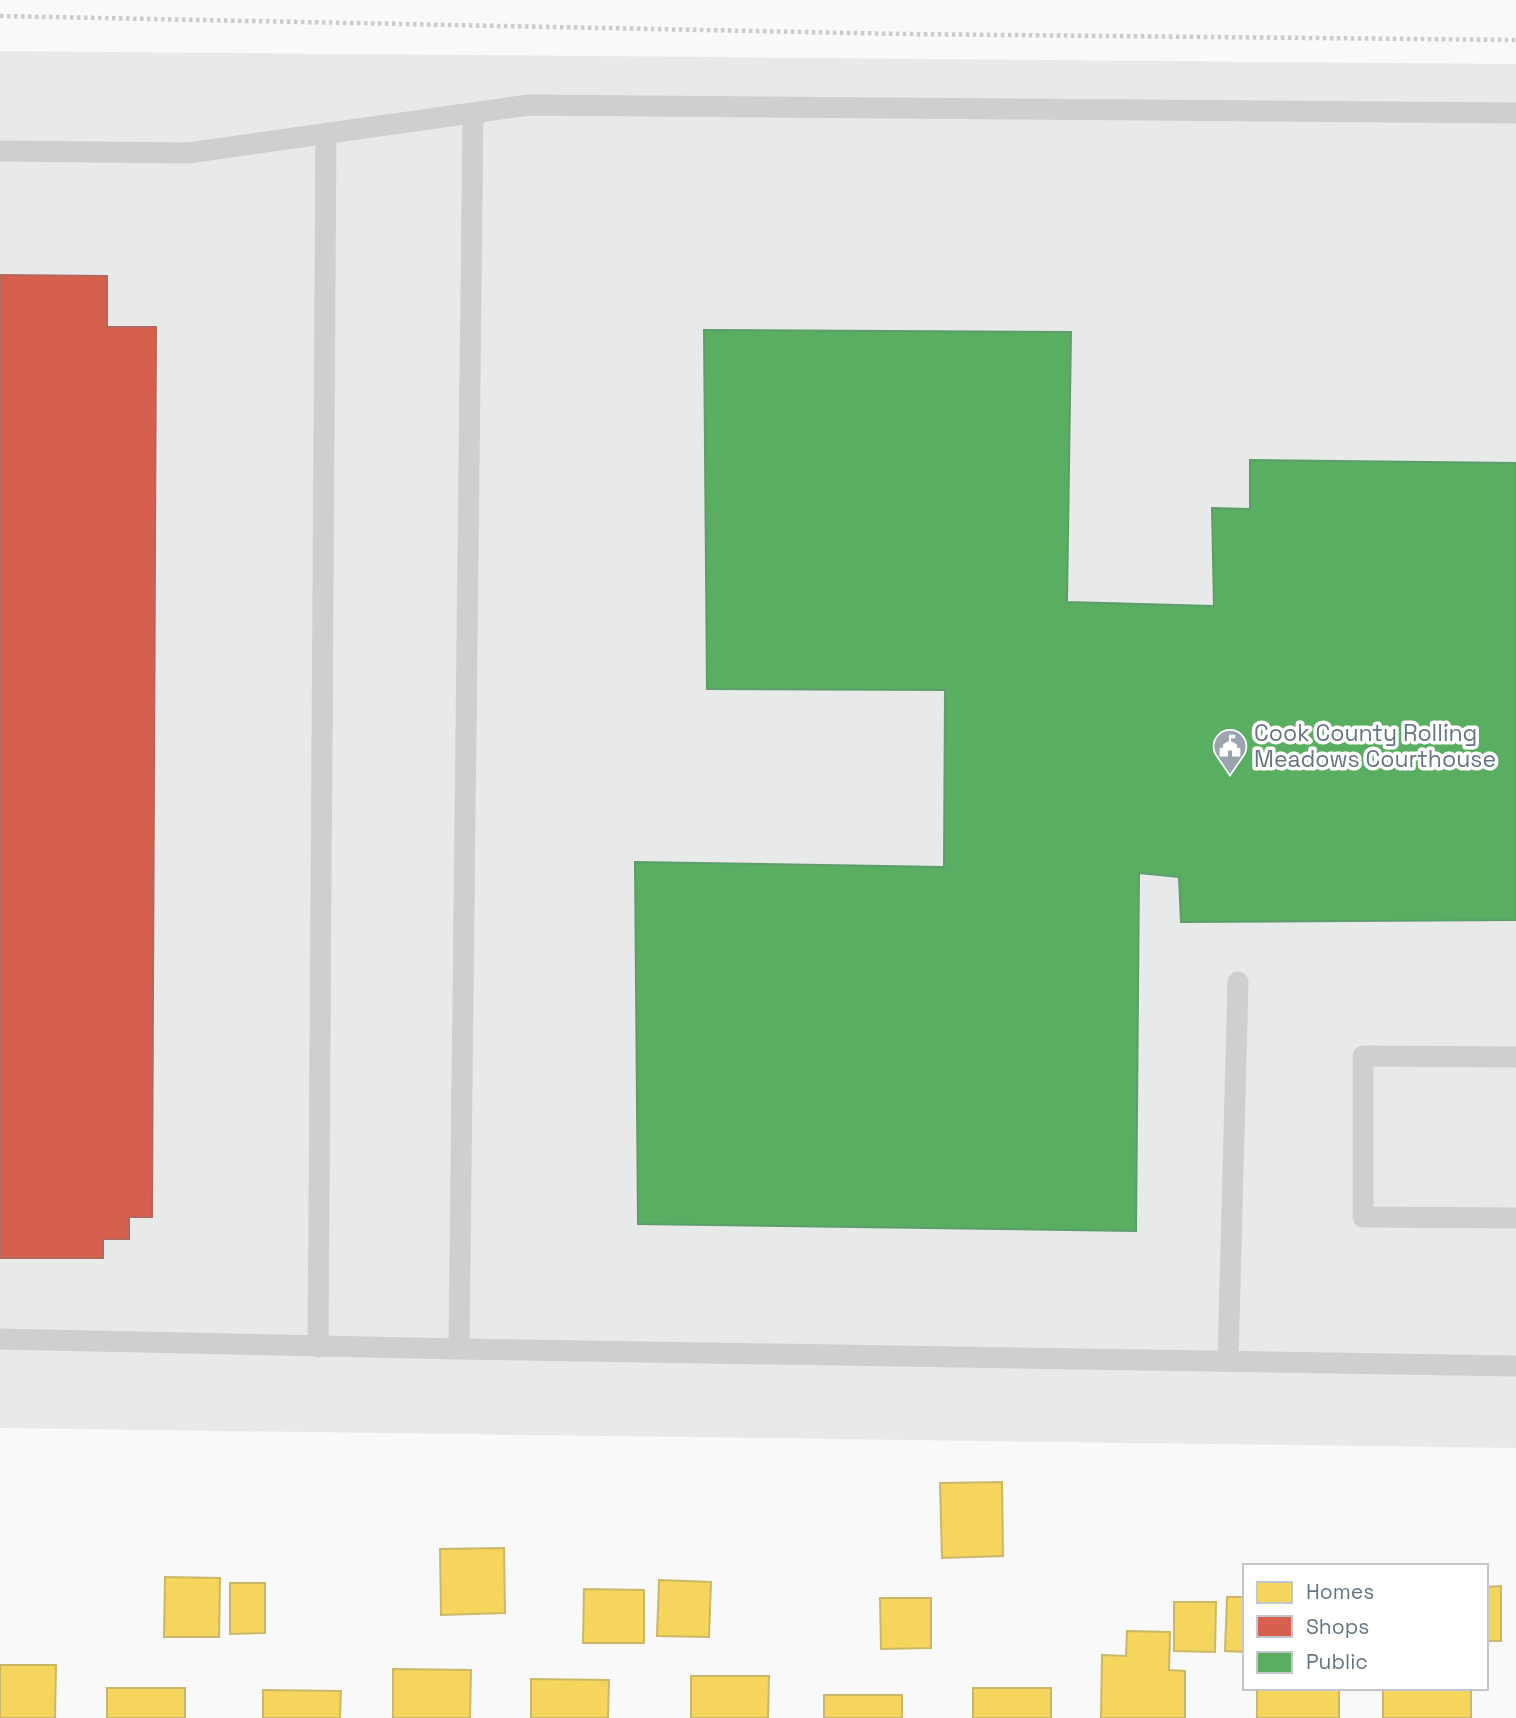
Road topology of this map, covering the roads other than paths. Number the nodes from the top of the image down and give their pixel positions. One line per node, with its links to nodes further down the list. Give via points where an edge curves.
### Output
1 (473, 113): 2 (lane, via 529,105); 3 (lane); 10 (lane)
2 (1516, 113)
3 (326, 133): 4 (lane, via 188,153); 9 (lane)
4 (0, 150)
5 (1237, 982): 11 (lane)
6 (1516, 1057): 7 (lane, via 1363,1056 1363,1217)
7 (1516, 1218)
8 (0, 1339): 9 (lane)
9 (318, 1347): 10 (lane)
10 (459, 1349): 11 (lane)
11 (1228, 1361): 12 (lane)
12 (1516, 1366)

